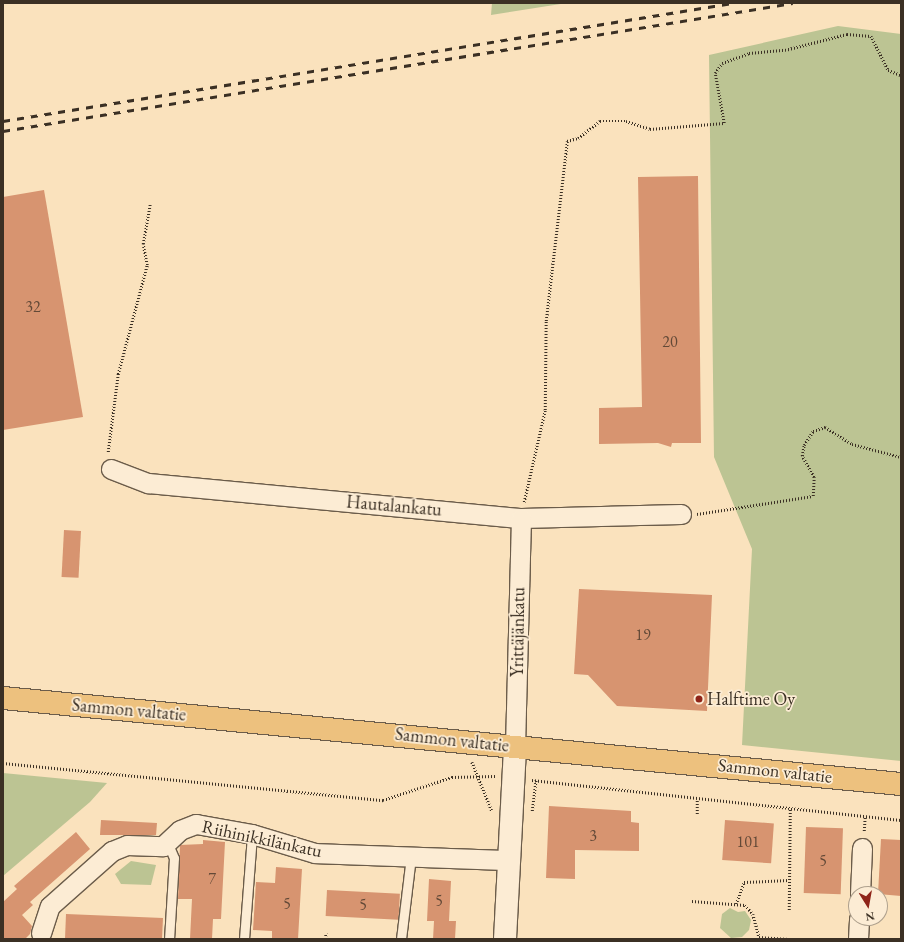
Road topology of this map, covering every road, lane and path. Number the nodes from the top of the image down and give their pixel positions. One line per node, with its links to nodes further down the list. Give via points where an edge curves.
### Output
1 (901, 75): 6 (path, via 888,70 872,36 847,34 785,50 749,53 722,63 715,73 724,123 650,129 626,120 600,121 578,138 567,141 546,321 545,410)
2 (150, 205): 4 (path, via 143,244 147,265 118,374 109,430)
3 (901, 457): 5 (path, via 852,444 825,427 813,431 804,445 802,456 814,477 813,496 771,501 714,514)
4 (111, 468): 6 (street, Hautalankatu, via 148,483)
5 (681, 514): 6 (street, Hautalankatu)
6 (521, 518): 8 (street, Yrittäjänkatu)
7 (3, 698): 8 (main road, Sammon valtatie)
8 (515, 746): 10 (street); 11 (main road, Sammon valtatie)
9 (3, 763): 10 (path, via 383,800 452,777)
10 (514, 778): 12 (path); 20 (street)
11 (901, 784)
12 (697, 800): 13 (path); 14 (path)
13 (790, 809): 15 (path); 21 (path)
14 (696, 814)
15 (901, 820)
16 (252, 834): 17 (street, Riihinikkilänkatu, via 196,824 180,830); 19 (street, Riihinikkilänkatu, via 315,853); 30 (lane)
17 (168, 844): 28 (street, via 127,845 112,852 50,906); 29 (lane, via 174,858 169,901)
18 (862, 848): 22 (street)
19 (411, 856): 20 (street, Riihinikkilänkatu); 32 (lane)
20 (509, 860): 33 (street)
21 (789, 880): 24 (path, via 744,882); 25 (path)
22 (860, 886)
23 (692, 901): 24 (path)
24 (736, 904): 34 (path, via 745,905 753,914 760,937)
25 (789, 910)
26 (859, 926): 35 (street)
27 (326, 933): 31 (path)
28 (41, 936)
29 (169, 939)
30 (244, 939)
31 (324, 939)
32 (401, 939)
33 (505, 939)
34 (789, 939)
35 (858, 939)

